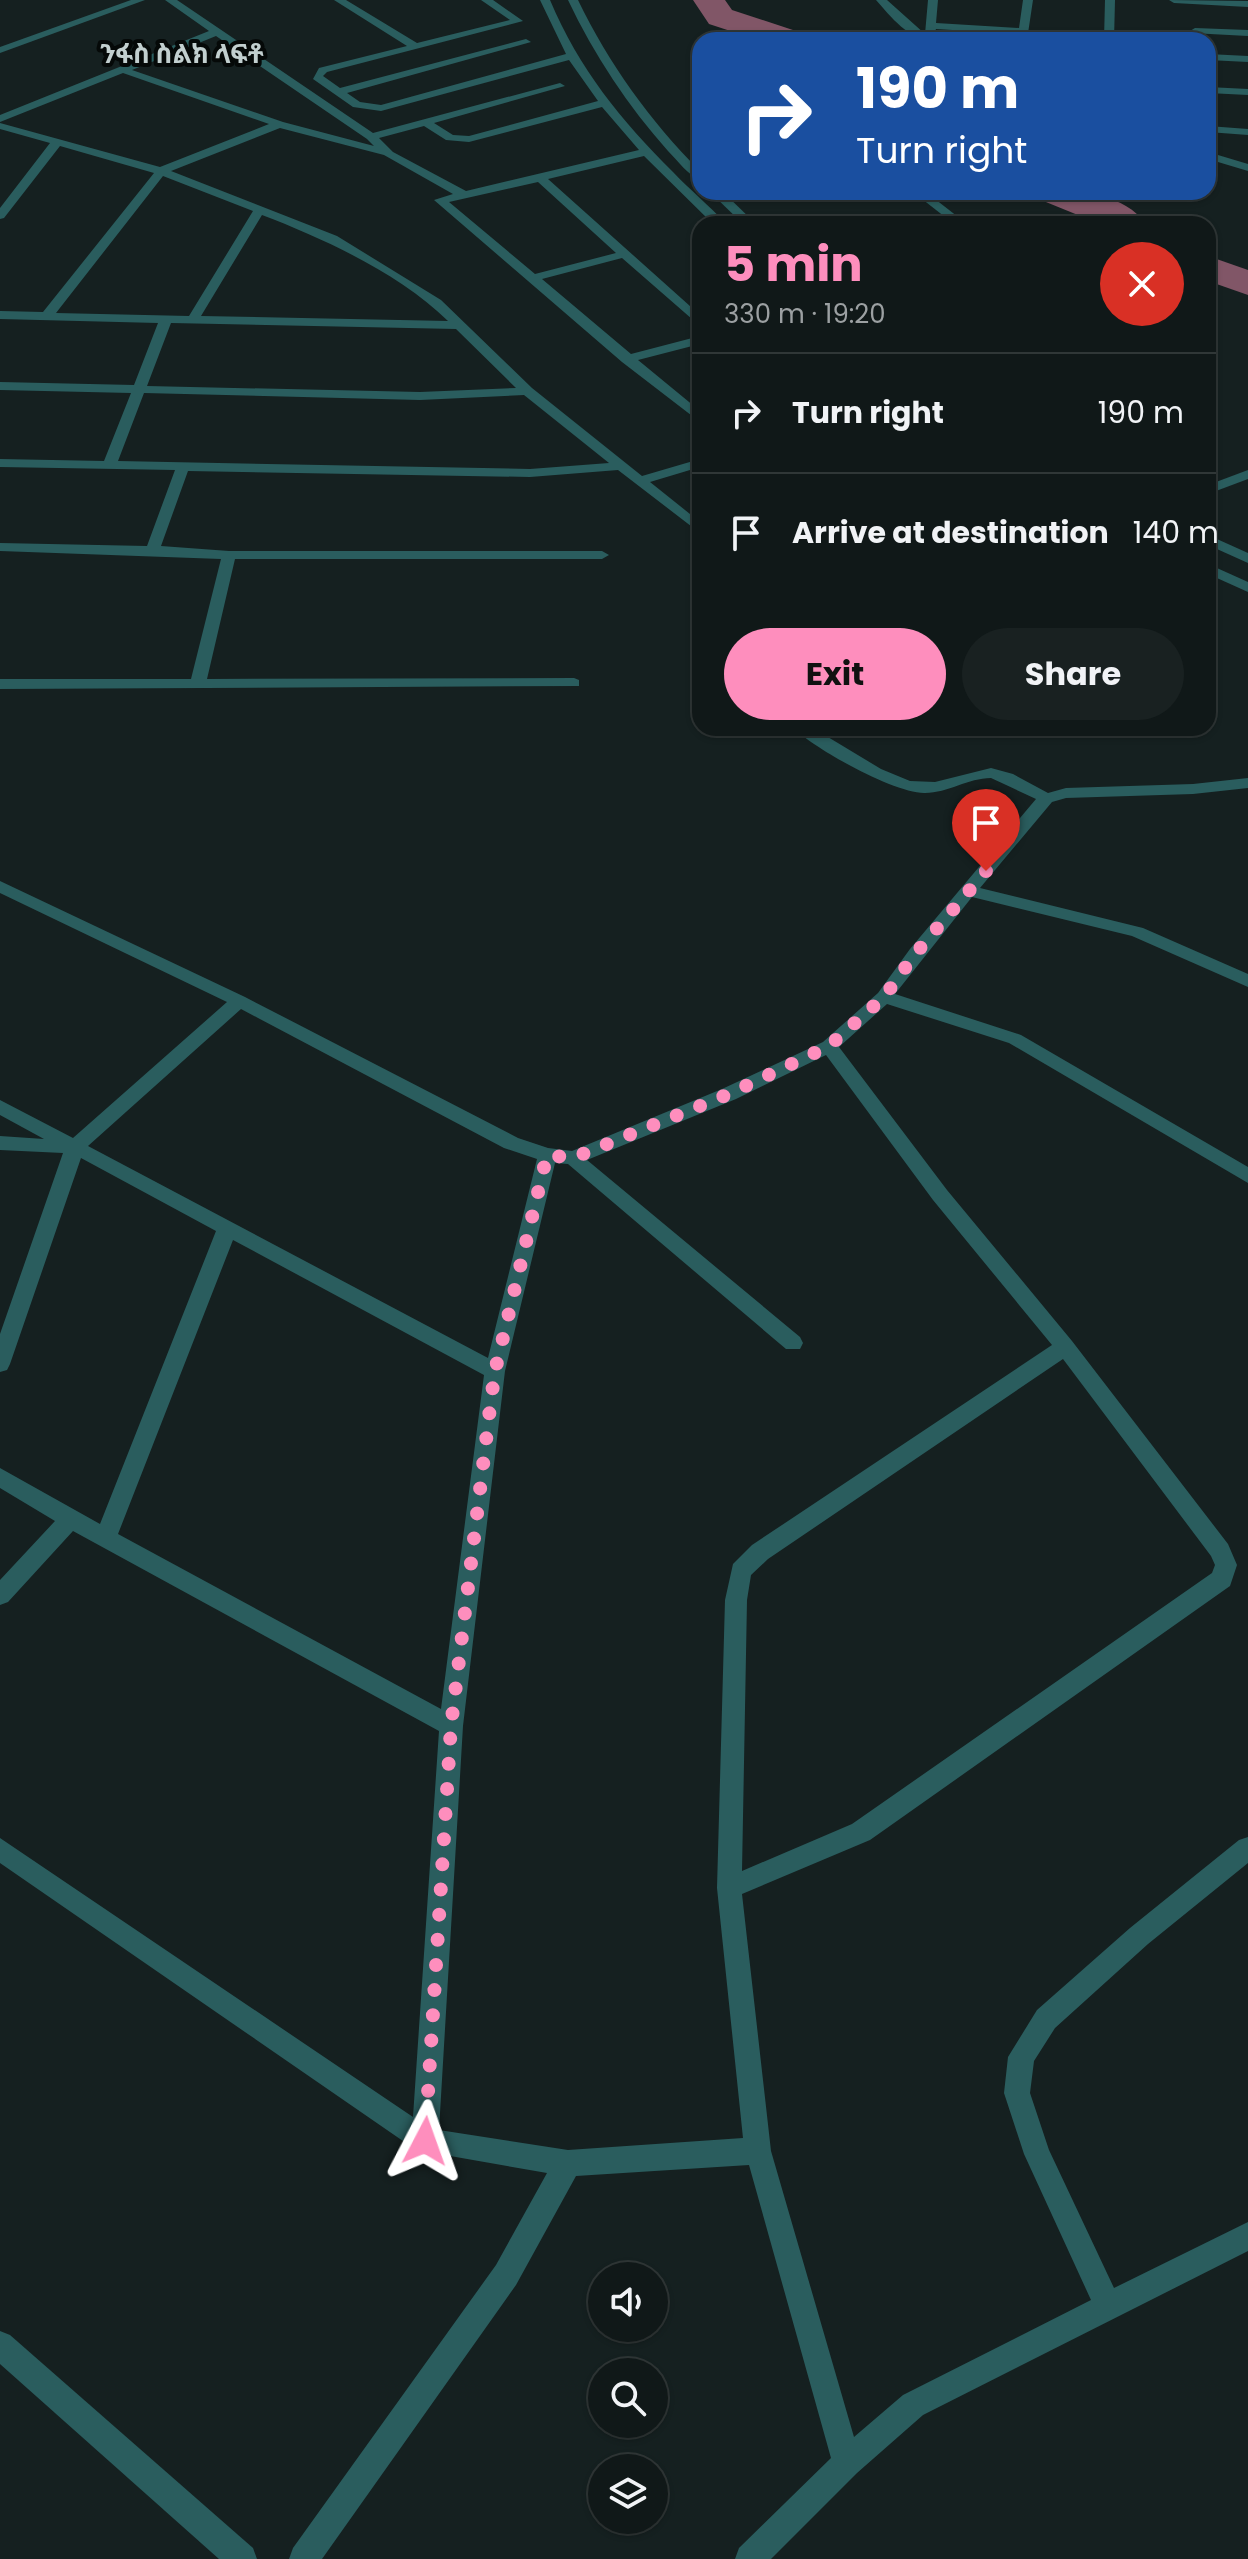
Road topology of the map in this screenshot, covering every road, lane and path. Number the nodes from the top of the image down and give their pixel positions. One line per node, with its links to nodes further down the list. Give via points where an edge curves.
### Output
1 (140, 0): 26 (street)
2 (170, 0): 15 (street)
3 (339, 0): 25 (street)
4 (486, 0): 25 (street, via 518,21)
5 (545, 0): 27 (street)
6 (573, 0): 47 (street, via 599,51 633,99)
7 (881, 0): 16 (street)
8 (933, 0): 14 (street)
9 (1028, 0): 19 (street)
10 (1110, 0): 20 (street)
11 (1174, 0): 12 (street)
12 (1192, 1): 13 (street); 21 (street)
13 (1248, 4)
14 (931, 26): 17 (street); 18 (street)
15 (217, 32): 30 (street); 42 (street)
16 (916, 32)
17 (930, 32)
18 (986, 32)
19 (1024, 32)
20 (1109, 32)
21 (1195, 32)
22 (1248, 33): 23 (street)
23 (1216, 34)
24 (526, 42): 33 (street)
25 (414, 46): 33 (street, via 317,73)
26 (0, 50)
27 (572, 56): 33 (street, via 381,108 357,105); 35 (street)
28 (1216, 57): 29 (street)
29 (1248, 59)
30 (120, 69): 36 (street); 38 (street)
31 (560, 86): 37 (street)
32 (1216, 90): 34 (street)
33 (338, 92)
34 (1248, 92)
35 (607, 102): 37 (street, via 469,139 450,138); 44 (street)
36 (0, 119)
37 (426, 123): 42 (street)
38 (279, 124): 45 (street); 49 (street)
39 (0, 126): 43 (street)
40 (1216, 130): 41 (street)
41 (1248, 132)
42 (371, 137): 45 (street)
43 (58, 141): 49 (street); 59 (street)
44 (645, 152): 51 (street); 52 (street)
45 (389, 154): 53 (street)
46 (1216, 158): 48 (street)
47 (692, 165)
48 (1248, 168)
49 (161, 171): 58 (street); 67 (street)
50 (692, 172): 51 (street)
51 (668, 174): 54 (street)
52 (540, 178): 53 (street); 63 (street)
53 (464, 195): 64 (street, via 440,200)
54 (692, 197)
55 (695, 200): 60 (street)
56 (724, 200): 61 (street)
57 (930, 200): 62 (street)
58 (260, 209): 69 (street); 70 (street, via 333,238 437,303)
59 (0, 216)
60 (712, 216)
61 (742, 216)
62 (950, 216)
63 (622, 255): 64 (street); 66 (street)
64 (532, 278): 72 (street)
65 (0, 315): 67 (street)
66 (692, 315)
67 (47, 316): 68 (street)
68 (166, 319): 69 (street); 74 (street)
69 (193, 320): 70 (street)
70 (460, 325): 75 (street)
71 (692, 342): 72 (street)
72 (627, 359): 76 (street)
73 (0, 386): 74 (street)
74 (138, 390): 75 (street, via 420,396); 78 (street)
75 (527, 391): 81 (street)
76 (692, 412)
77 (0, 463): 78 (street)
78 (110, 464): 80 (street)
79 (692, 465): 83 (street)
80 (183, 466): 81 (street, via 530,473); 88 (street)
81 (619, 466): 83 (street)
82 (1248, 474): 84 (street)
83 (639, 481): 85 (street)
84 (1216, 487)
85 (692, 523)
86 (1216, 543): 91 (street)
87 (0, 547): 88 (street)
88 (153, 550): 89 (street)
89 (229, 555): 90 (street); 94 (street)
90 (602, 555)
91 (1248, 559)
92 (1216, 572): 93 (street)
93 (1248, 588)
94 (198, 683): 95 (street); 96 (street)
95 (574, 683)
96 (0, 684)
97 (816, 736): 99 (street, via 899,784 954,784 983,773 1005,776)
98 (1248, 783): 99 (street)
99 (1046, 798): 101 (street)
100 (0, 886): 104 (street)
101 (970, 891): 102 (street, via 1137,932); 103 (street)
102 (1245, 977)
103 (884, 997): 105 (street); 111 (street, via 1015,1039)
104 (239, 1001): 108 (street); 109 (street, via 511,1143)
105 (829, 1046): 110 (street); 115 (street, via 940,1195)
106 (0, 1107): 108 (street)
107 (0, 1143): 108 (street)
108 (75, 1147): 112 (street); 113 (street)
109 (547, 1155): 110 (street); 117 (street)
110 (573, 1158): 114 (street)
111 (1248, 1176)
112 (227, 1229): 117 (street); 120 (street)
113 (8, 1318): 116 (street)
114 (793, 1343)
115 (1065, 1347): 125 (street, via 760,1552 741,1571); 125 (street, via 1220,1551 1226,1565 1222,1579 861,1832)
116 (0, 1364)
117 (495, 1371): 122 (street)
118 (0, 1477): 119 (street)
119 (70, 1519): 120 (street); 121 (street)
120 (106, 1536): 122 (street)
121 (0, 1595)
122 (451, 1726): 126 (street)
123 (1248, 1848): 130 (street, via 1046,2019 1021,2057 1017,2093 1037,2154)
124 (0, 1849): 126 (street)
125 (729, 1888): 127 (street)
126 (425, 2141): 128 (street)
127 (758, 2151): 128 (street); 132 (street)
128 (568, 2163): 134 (street, via 506,2275)
129 (1248, 2236): 130 (street)
130 (1108, 2306): 132 (street, via 913,2405)
131 (0, 2346): 133 (street)
132 (847, 2463): 135 (street)
133 (242, 2559)
134 (304, 2559)
135 (750, 2559)

